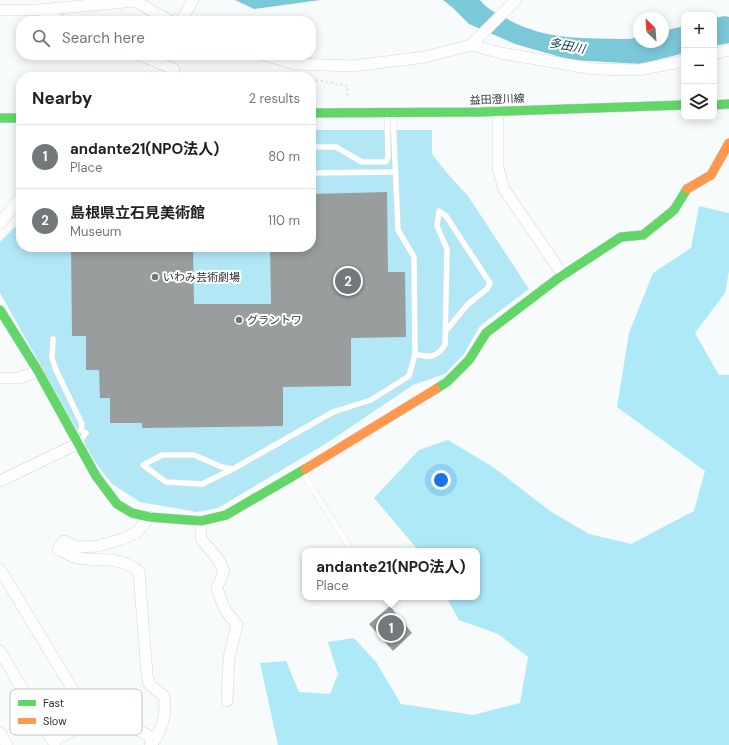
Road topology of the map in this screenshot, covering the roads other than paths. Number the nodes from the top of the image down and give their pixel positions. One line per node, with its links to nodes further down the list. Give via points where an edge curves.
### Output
1 (193, 0): 7 (street)
2 (516, 0): 8 (street)
3 (0, 10): 4 (street)
4 (40, 10): 5 (street); 6 (street, via 135,1)
5 (51, 16)
6 (161, 16)
7 (184, 16)
8 (471, 44): 12 (street, via 425,57 353,66 296,64); 13 (street, via 501,53 594,69 638,70)
9 (729, 50): 10 (street)
10 (717, 53)
11 (152, 60): 14 (street, via 174,69)
12 (282, 60)
13 (681, 62)
14 (174, 72)
15 (717, 104): 16 (street)
16 (729, 104)
17 (681, 105): 18 (street, 益田澄川線)
18 (498, 111): 20 (street, 益田澄川線); 29 (street, via 498,168 504,189)
19 (316, 113): 20 (street, 益田澄川線)
20 (390, 113): 24 (lane, via 386,162 362,162 336,147); 25 (lane)
21 (0, 118): 22 (street)
22 (16, 118)
23 (729, 143): 29 (street, via 711,175 687,188 674,210 643,235 621,237)
24 (316, 147)
25 (396, 172): 26 (lane); 33 (lane, via 398,230 414,257)
26 (316, 173)
27 (16, 203): 28 (street)
28 (0, 224)
29 (563, 275): 38 (street, via 486,333 469,360 448,382)
30 (0, 310): 34 (street)
31 (445, 332): 31 (lane, via 447,249 437,226 439,212 446,216 490,283 487,290 468,304); 33 (lane, via 445,344 439,353 428,357)
32 (53, 339): 36 (lane, via 52,358 56,370 82,424 82,430 86,433)
33 (415, 354): 37 (lane, via 409,376 371,400 333,412)
34 (38, 371): 35 (street, via 19,378); 36 (street)
35 (0, 378)
36 (79, 443): 39 (street); 40 (street, via 96,476 118,504 132,513)
37 (233, 469): 37 (lane, via 202,484 166,482 144,465 162,455 194,456)
38 (302, 472): 41 (street, via 226,515); 42 (lane)
39 (0, 481)
40 (149, 517): 41 (street); 52 (street, via 137,532 123,539 98,546 78,547 64,541 58,549 76,558 120,561 132,565 139,572 147,674 149,684 164,696 166,711)
41 (201, 521): 47 (street, via 201,539 218,559 224,571 217,588 224,608 237,625 229,658)
42 (350, 548)
43 (0, 570): 46 (street)
44 (0, 651): 45 (street)
45 (23, 689)
46 (72, 689)
47 (227, 702)
48 (0, 733): 53 (street)
49 (67, 735): 51 (street)
50 (142, 735): 52 (street)
51 (54, 742)
52 (152, 742)
53 (8, 745)

